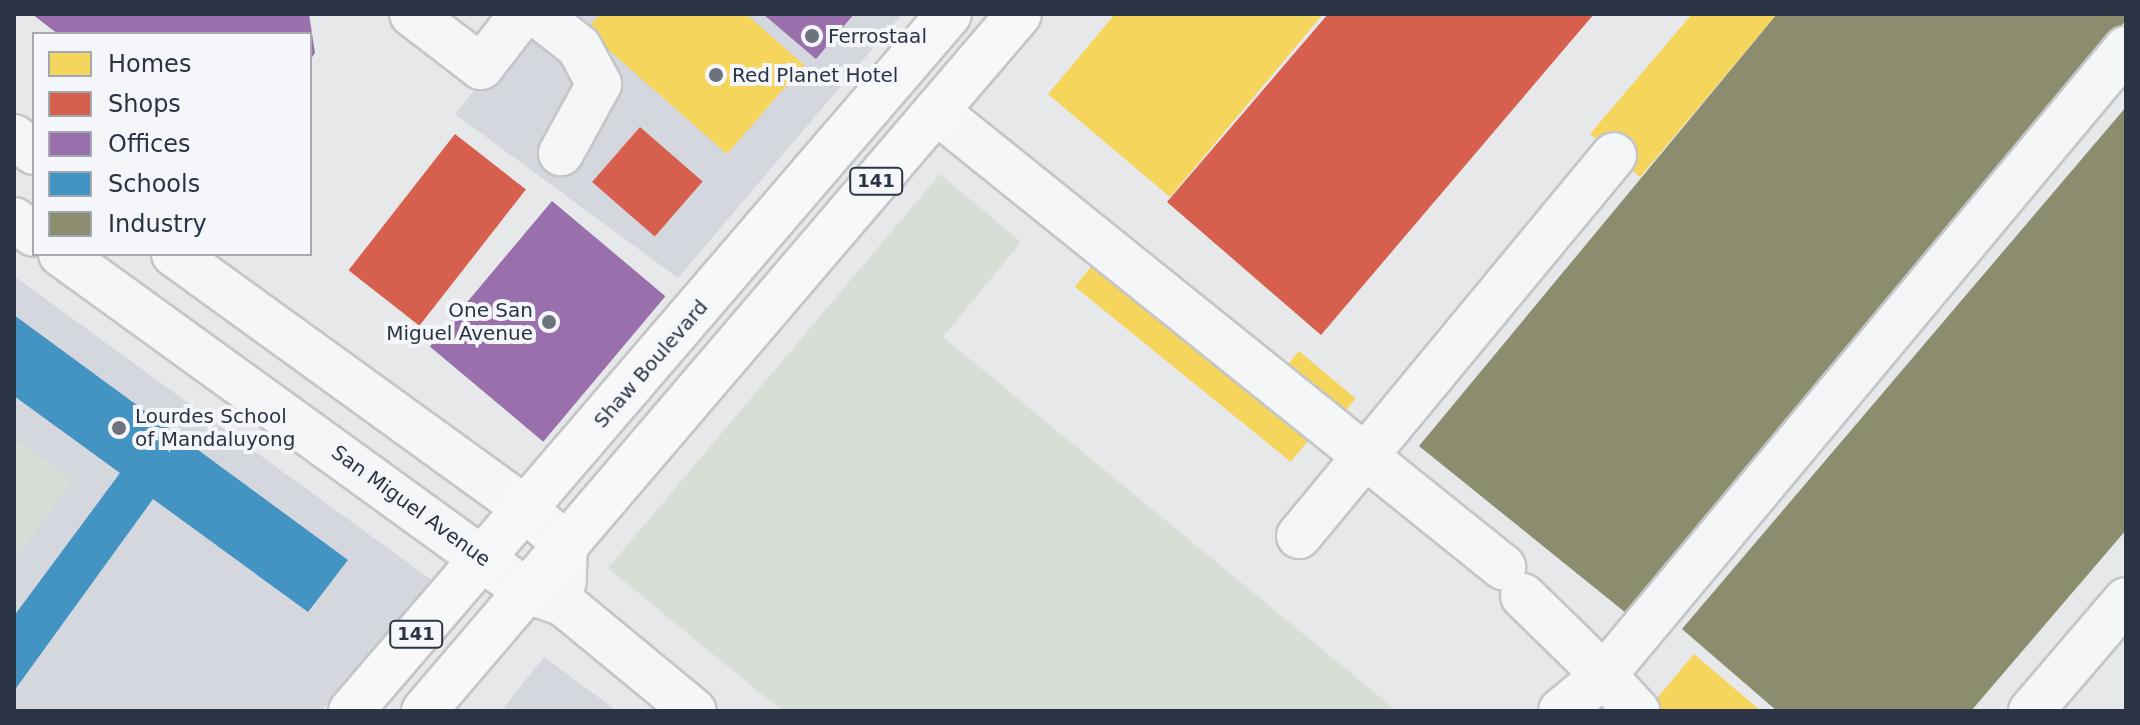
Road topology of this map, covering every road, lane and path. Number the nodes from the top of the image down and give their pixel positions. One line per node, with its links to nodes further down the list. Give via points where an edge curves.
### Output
1 (412, 14): 2 (street, via 481,67)
2 (522, 14)
3 (537, 14): 10 (street, via 579,47 599,84)
4 (949, 14): 17 (main road, Shaw Boulevard / 141)
5 (1019, 14): 7 (main road, 141)
6 (2126, 49): 23 (street)
7 (936, 111): 16 (street); 19 (main road, 141)
8 (14, 137): 9 (street)
9 (32, 150)
10 (561, 153)
11 (1614, 155): 16 (street)
12 (14, 220): 13 (street)
13 (32, 233)
14 (64, 256): 20 (street, San Miguel Avenue)
15 (177, 256): 17 (street)
16 (1365, 457): 18 (street); 23 (street, via 1513,581)
17 (523, 507): 19 (street); 20 (main road, Shaw Boulevard / 141)
18 (1299, 536)
19 (565, 544): 21 (main road, 141)
20 (481, 557): 21 (street, San Miguel Avenue); 24 (main road, Shaw Boulevard / 141)
21 (545, 597): 25 (main road, 141); 26 (street, San Miguel Avenue)
22 (2126, 600): 29 (street)
23 (1604, 675): 27 (street); 28 (street)
24 (351, 711)
25 (424, 711)
26 (694, 711)
27 (1561, 711)
28 (1637, 711)
29 (2031, 711)

